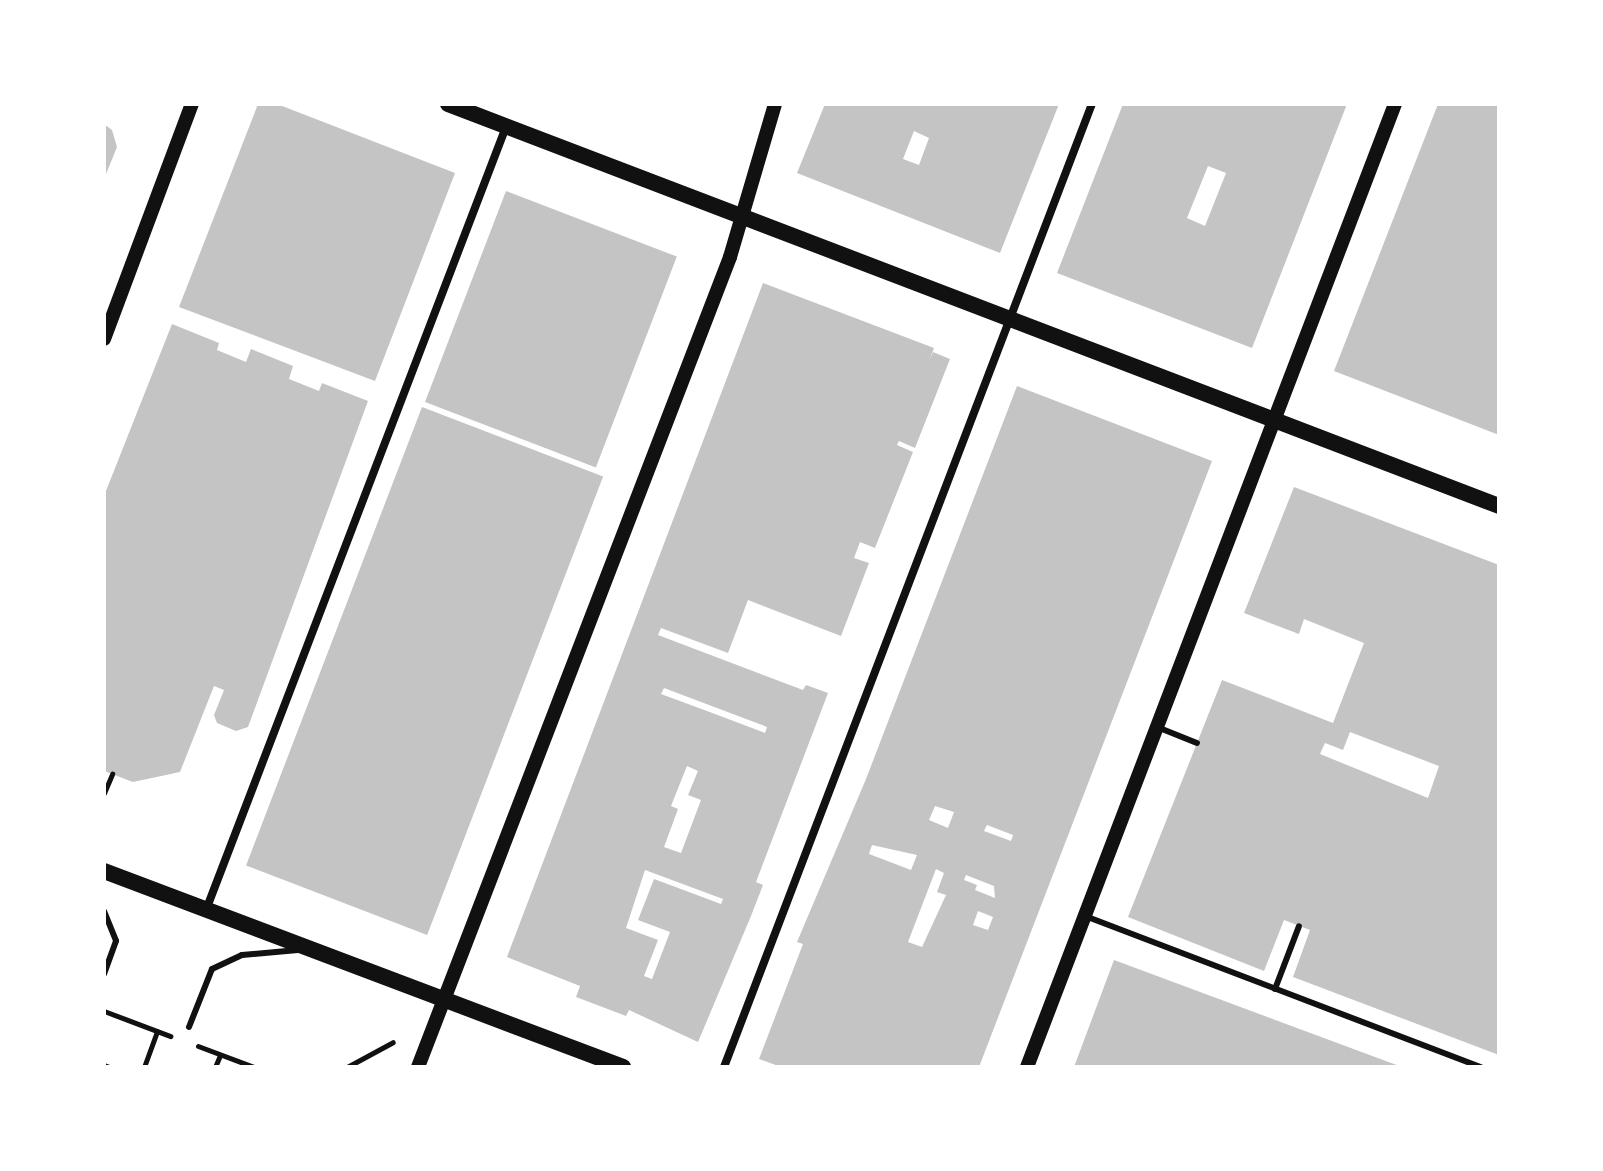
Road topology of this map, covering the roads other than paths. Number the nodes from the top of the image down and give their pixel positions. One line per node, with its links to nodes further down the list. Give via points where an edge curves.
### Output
1 (192, 104): 9 (street)
2 (448, 104): 6 (main road)
3 (775, 104): 7 (street)
4 (1092, 104): 8 (street)
5 (1395, 104): 10 (street)
6 (506, 127): 7 (main road); 16 (street)
7 (739, 217): 8 (main road); 22 (street, via 730,257)
8 (1009, 319): 10 (main road); 26 (street)
9 (104, 339)
10 (1274, 419): 11 (main road); 12 (street)
11 (1499, 506)
12 (1157, 727): 13 (lane); 17 (street)
13 (1197, 743)
14 (104, 871): 16 (main road)
15 (104, 911): 20 (lane, via 116,941)
16 (206, 911): 19 (main road)
17 (1085, 916): 21 (lane); 27 (street)
18 (1299, 926): 21 (lane)
19 (305, 949): 22 (main road); 23 (lane, via 242,955 212,969)
20 (104, 974)
21 (1275, 989): 28 (lane)
22 (445, 999): 24 (street); 25 (main road)
23 (189, 1027)
24 (418, 1067)
25 (623, 1067)
26 (724, 1067)
27 (1027, 1067)
28 (1481, 1067)

